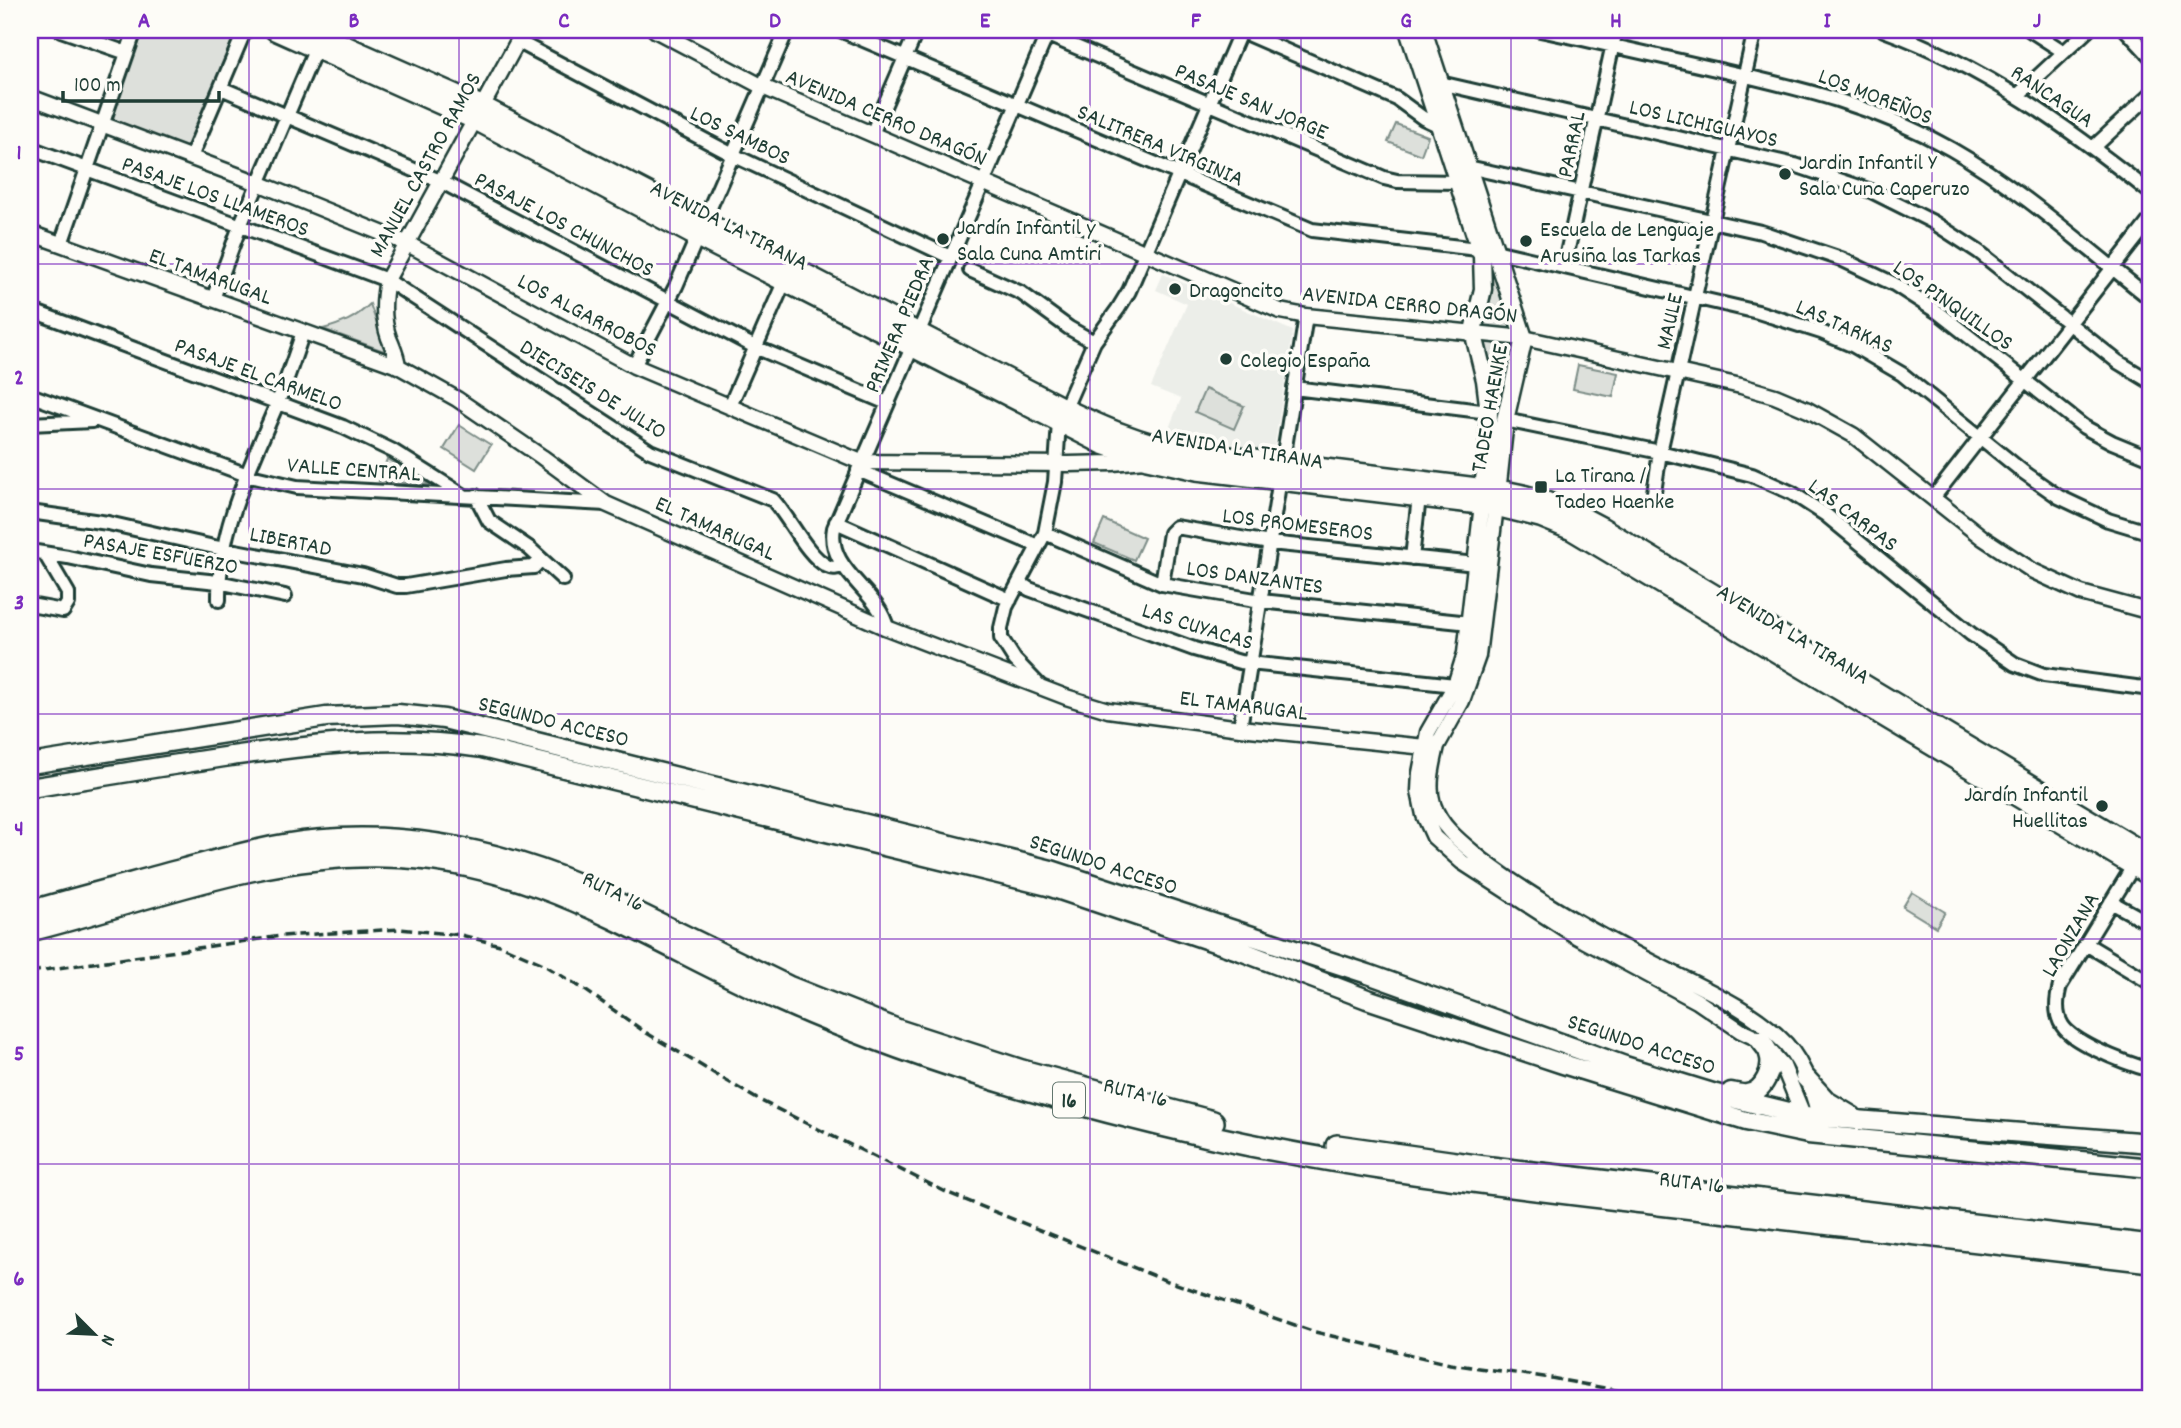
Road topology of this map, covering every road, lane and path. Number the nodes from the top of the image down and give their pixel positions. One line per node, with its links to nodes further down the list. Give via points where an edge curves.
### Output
1 (61, 30): 24 (street)
2 (135, 30): 24 (street)
3 (245, 30): 30 (street)
4 (275, 30): 21 (highway, AVENIDA LA TIRANA)
5 (656, 30): 29 (street, AVENIDA CERRO DRAGÓN)
6 (787, 30): 29 (street)
7 (840, 30): 26 (street, SALITRERA VIRGINIA)
8 (917, 30): 26 (street)
9 (1240, 30): 35 (street); 40 (street, via 1402,102)
10 (1408, 30): 40 (main road, TADEO HAENKE)
11 (1423, 30): 28 (main road, TADEO HAENKE)
12 (1540, 30): 22 (street, LOS MOREÑOS)
13 (1616, 30): 22 (street, PARRAL)
14 (1755, 30): 27 (street, MAULE)
15 (1884, 30): 32 (street, RANCAGUA, via 1956,61)
16 (2030, 30): 23 (street)
17 (2088, 30): 23 (street)
18 (2126, 30): 25 (street)
19 (1044, 31): 34 (street, PRIMERA PIEDRA); 35 (street, PASAJE SAN JORGE)
20 (520, 36): 36 (street, MANUEL CASTRO RAMOS); 45 (street, LOS SAMBOS)
21 (312, 39): 36 (highway, AVENIDA LA TIRANA); 37 (street)
22 (1613, 46): 27 (street, LOS MOREÑOS); 38 (street, PARRAL)
23 (2064, 52): 32 (street)
24 (127, 53): 39 (street)
25 (2151, 57)
26 (905, 58): 34 (street, SALITRERA VIRGINIA); 41 (street)
27 (1745, 76): 44 (street, MAULE); 67 (street, LOS MOREÑOS, via 1847,102 1933,139 1998,179)
28 (1440, 83): 38 (street, LOS LICHIGUAYOS); 47 (main road, TADEO HAENKE)
29 (763, 87): 41 (street, AVENIDA CERRO DRAGÓN); 45 (street)
30 (220, 88): 37 (street, PASAJE LOS CHUNCHOS); 46 (street)
31 (2151, 94): 42 (street)
32 (2018, 95): 42 (street, RANCAGUA)
33 (30, 97): 39 (street, LOS ALGARROBOS)
34 (1016, 105): 49 (street, SALITRERA VIRGINIA); 51 (street, PRIMERA PIEDRA)
35 (1209, 105): 49 (street); 52 (street, PASAJE SAN JORGE, via 1384,178)
36 (478, 113): 50 (street, MANUEL CASTRO RAMOS); 59 (highway, AVENIDA LA TIRANA)
37 (287, 116): 50 (street, PASAJE LOS CHUNCHOS); 53 (street)
38 (1597, 119): 44 (street, LOS LICHIGUAYOS); 54 (street, PARRAL)
39 (103, 123): 46 (street, LOS ALGARROBOS); 48 (street)
40 (1440, 126): 52 (main road, TADEO HAENKE)
41 (872, 134): 51 (street, AVENIDA CERRO DRAGÓN)
42 (2094, 147): 55 (street, RANCAGUA)
43 (30, 148): 48 (street, PASAJE LOS LLAMEROS)
44 (1728, 149): 57 (street, MAULE); 77 (street, LOS LICHIGUAYOS, via 1823,173 1908,209 1979,252)
45 (733, 155): 59 (street); 65 (street, LOS SAMBOS)
46 (191, 157): 53 (street, LOS ALGARROBOS)
47 (1468, 167): 54 (street, LOS PINQUILLOS); 63 (main road, TADEO HAENKE)
48 (87, 169): 58 (street, PASAJE LOS LLAMEROS); 62 (street)
49 (1179, 175): 63 (street, SALITRERA VIRGINIA, via 1312,230); 64 (street)
50 (440, 181): 61 (street, MANUEL CASTRO RAMOS); 74 (street, PASAJE LOS CHUNCHOS)
51 (983, 182): 64 (street, AVENIDA CERRO DRAGÓN); 65 (street, PRIMERA PIEDRA)
52 (1458, 182): 63 (main road, TADEO HAENKE)
53 (258, 183): 58 (street); 61 (street, LOS ALGARROBOS)
54 (1581, 192): 57 (street, LOS PINQUILLOS); 66 (street, PARRAL)
55 (2151, 192)
56 (2151, 219): 67 (street)
57 (1712, 221): 71 (street, MAULE); 87 (street, LOS PINQUILLOS, via 1801,244 1868,271 1939,313)
58 (240, 226): 69 (street, PASAJE LOS LLAMEROS); 72 (street)
59 (701, 230): 70 (highway, AVENIDA LA TIRANA); 74 (street); 80 (highway, AVENIDA LA TIRANA)
60 (30, 233): 62 (street, EL TAMARUGAL)
61 (406, 243): 69 (street, MANUEL CASTRO RAMOS); 85 (street, LOS ALGARROBOS)
62 (61, 244): 72 (street, EL TAMARUGAL)
63 (1487, 250): 66 (street, LAS TARKAS); 78 (main road, TADEO HAENKE); 81 (main road, TADEO HAENKE)
64 (1145, 253): 76 (street, AVENIDA CERRO DRAGÓN, via 1274,309); 82 (street, via 1124,301)
65 (950, 257): 80 (street, PRIMERA PIEDRA)
66 (1564, 267): 71 (street, LAS TARKAS)
67 (2113, 269): 73 (street, LOS MOREÑOS); 77 (street)
68 (970, 270): 82 (street, via 1021,293)
69 (387, 280): 84 (street, MANUEL CASTRO RAMOS, via 385,320); 125 (street, DIECISEIS DE JULIO, via 650,451 773,500 824,564)
70 (785, 280): 80 (highway, AVENIDA LA TIRANA); 83 (street)
71 (1695, 298): 86 (street, MAULE); 99 (street, LAS TARKAS, via 1779,318 1854,346 1902,374)
72 (213, 299): 79 (street, EL TAMARUGAL)
73 (2151, 299)
74 (668, 301): 83 (street, PASAJE LOS CHUNCHOS); 85 (street)
75 (30, 310): 91 (street, PASAJE EL CARMELO)
76 (1306, 316): 78 (street, AVENIDA CERRO DRAGÓN); 89 (street)
77 (2069, 324): 87 (street); 88 (street, LOS LICHIGUAYOS)
78 (1473, 331): 81 (street, AVENIDA CERRO DRAGÓN); 94 (main road, TADEO HAENKE)
79 (303, 332): 84 (street, EL TAMARUGAL); 91 (street)
80 (915, 338): 92 (street, PRIMERA PIEDRA); 95 (highway, AVENIDA LA TIRANA)
81 (1524, 338): 86 (street, AVENIDA CERRO DRAGÓN); 96 (main road, TADEO HAENKE)
82 (1094, 342): 95 (street)
83 (755, 347): 92 (street, PASAJE LOS CHUNCHOS); 93 (street)
84 (398, 366): 112 (street, EL TAMARUGAL, via 457,399)
85 (634, 366): 93 (street, LOS ALGARROBOS)
86 (1678, 372): 100 (street, MAULE); 110 (street, AVENIDA CERRO DRAGÓN, via 1758,391 1816,414 1866,444)
87 (2025, 380): 99 (street); 101 (street, LOS PINQUILLOS, via 2091,431)
88 (2151, 382)
89 (1294, 388): 94 (street); 105 (street)
90 (30, 395): 97 (street, VALLE CENTRAL)
91 (277, 402): 106 (street); 107 (street, PASAJE EL CARMELO, via 368,438)
92 (887, 403): 104 (street, PRIMERA PIEDRA)
93 (730, 406): 104 (street, LOS ALGARROBOS)
94 (1489, 412): 109 (main road, TADEO HAENKE)
95 (1062, 416): 102 (highway, AVENIDA LA TIRANA, via 1103,444); 103 (street); 105 (highway, AVENIDA LA TIRANA, via 1164,448)
96 (1505, 420): 100 (street, LAS CARPAS); 109 (main road, TADEO HAENKE)
97 (101, 421): 98 (street); 106 (street, VALLE CENTRAL)
98 (30, 425)
99 (1981, 438): 110 (street); 116 (street, LAS TARKAS, via 2059,497 2108,520)
100 (1660, 452): 111 (street, MAULE); 141 (street, LAS CARPAS, via 1752,475 1791,493 1844,528 1980,641 2025,670)
101 (2151, 458)
102 (1147, 459): 103 (street, LOS ALGARROBOS); 105 (highway, AVENIDA LA TIRANA, via 1197,470)
103 (1056, 464): 104 (street, LOS ALGARROBOS); 115 (street)
104 (860, 466): 114 (street, PRIMERA PIEDRA); 118 (street)
105 (1281, 473): 108 (highway, AVENIDA LA TIRANA); 109 (highway, AVENIDA LA TIRANA); 117 (street)
106 (245, 474): 107 (street, VALLE CENTRAL, via 297,487); 119 (street)
107 (470, 496): 112 (street, VALLE CENTRAL); 123 (street, via 489,521)
108 (1419, 497): 109 (highway, AVENIDA LA TIRANA); 122 (street)
109 (1489, 497): 124 (street, TADEO HAENKE); 143 (street, TADEO HAENKE, via 1478,656 1462,701); 146 (highway, AVENIDA LA TIRANA, via 1588,538)
110 (1933, 498): 135 (street, AVENIDA CERRO DRAGÓN, via 1999,550 2041,575 2081,593)
111 (1653, 499)
112 (606, 504): 137 (street, EL TAMARUGAL)
113 (30, 512): 119 (street, LIBERTAD)
114 (836, 522): 125 (street, PRIMERA PIEDRA, via 834,545); 132 (street)
115 (1045, 533): 118 (street); 129 (street, LOS DANZANTES)
116 (2151, 533)
117 (1270, 543): 122 (street, LOS PROMESEROS); 129 (street, LOS PROMESEROS, via 1176,527 1170,533); 133 (street)
118 (1038, 546): 128 (street)
119 (223, 548): 123 (street, LIBERTAD, via 397,586 534,567); 127 (street)
120 (30, 551): 121 (street, PASAJE ESFUERZO)
121 (45, 554): 127 (street, PASAJE ESFUERZO, via 151,575); 134 (street, via 68,593 68,603 63,611)
122 (1412, 558): 124 (street, LOS PROMESEROS)
123 (541, 559): 126 (street)
124 (1476, 564): 136 (street, TADEO HAENKE)
125 (843, 565): 137 (street, PRIMERA PIEDRA, via 879,607)
126 (564, 579)
127 (218, 582): 130 (street, PASAJE ESFUERZO); 131 (street)
128 (1020, 583): 132 (street); 138 (street, LAS CUYACAS, via 1181,645)
129 (1162, 584): 133 (street, LOS DANZANTES)
130 (285, 596)
131 (219, 600)
132 (1010, 600): 140 (street, via 1001,638)
133 (1261, 601): 136 (street, LOS DANZANTES); 138 (street)
134 (30, 605)
135 (2151, 611)
136 (1470, 623): 139 (street, TADEO HAENKE)
137 (887, 628): 140 (street, EL TAMARUGAL)
138 (1250, 664): 139 (street, LAS CUYACAS); 142 (street)
139 (1455, 685): 143 (street, TADEO HAENKE, via 1428,732)
140 (1039, 686): 142 (street, EL TAMARUGAL, via 1108,710)
141 (2151, 689)
142 (1240, 728): 143 (street, EL TAMARUGAL)
143 (1431, 746): 154 (street, via 1420,773 1419,791 1434,837 1462,862 1576,936 1698,1001); 156 (street, via 1432,800 1445,828 1504,877 1751,1016 1789,1047)
144 (30, 764): 157 (main road, SEGUNDO ACCESO, via 326,717 398,714 462,722 1051,870)
145 (30, 788): 159 (main road, SEGUNDO ACCESO, via 327,743 394,740 482,748 1030,881 1367,999 1746,1121)
146 (2143, 858): 147 (highway, AVENIDA LA TIRANA); 148 (street, LAONZANA)
147 (2151, 876)
148 (2111, 902): 150 (street); 152 (street, LAONZANA)
149 (30, 912): 162 (highway, RUTA 16 / 16, via 292,844 368,839 446,846 499,856 551,873 788,987 937,1044 1066,1084 1219,1123 1444,1162)
150 (2151, 924)
151 (30, 930): 163 (highway, RUTA 16 / 16, via 275,864 362,856 443,861 551,889 782,1001 894,1045 1018,1086 1161,1125 1291,1153 1443,1178)
152 (2086, 944): 153 (street); 155 (street, LAONZANA, via 2060,986 2060,1023 2074,1038 2119,1061)
153 (2151, 983)
154 (1759, 1041): 157 (main road, via 1769,1051 1770,1065 1754,1091 1748,1094); 159 (street, via 1783,1066)
155 (2151, 1070)
156 (1805, 1077): 158 (main road, via 1835,1107); 159 (street)
157 (1684, 1083): 159 (main road, SEGUNDO ACCESO)
158 (1866, 1120): 159 (main road, SEGUNDO ACCESO); 160 (main road, SEGUNDO ACCESO)
159 (1814, 1125): 161 (main road, SEGUNDO ACCESO)
160 (2151, 1143)
161 (2151, 1168)
162 (2151, 1246)
163 (2151, 1261)

